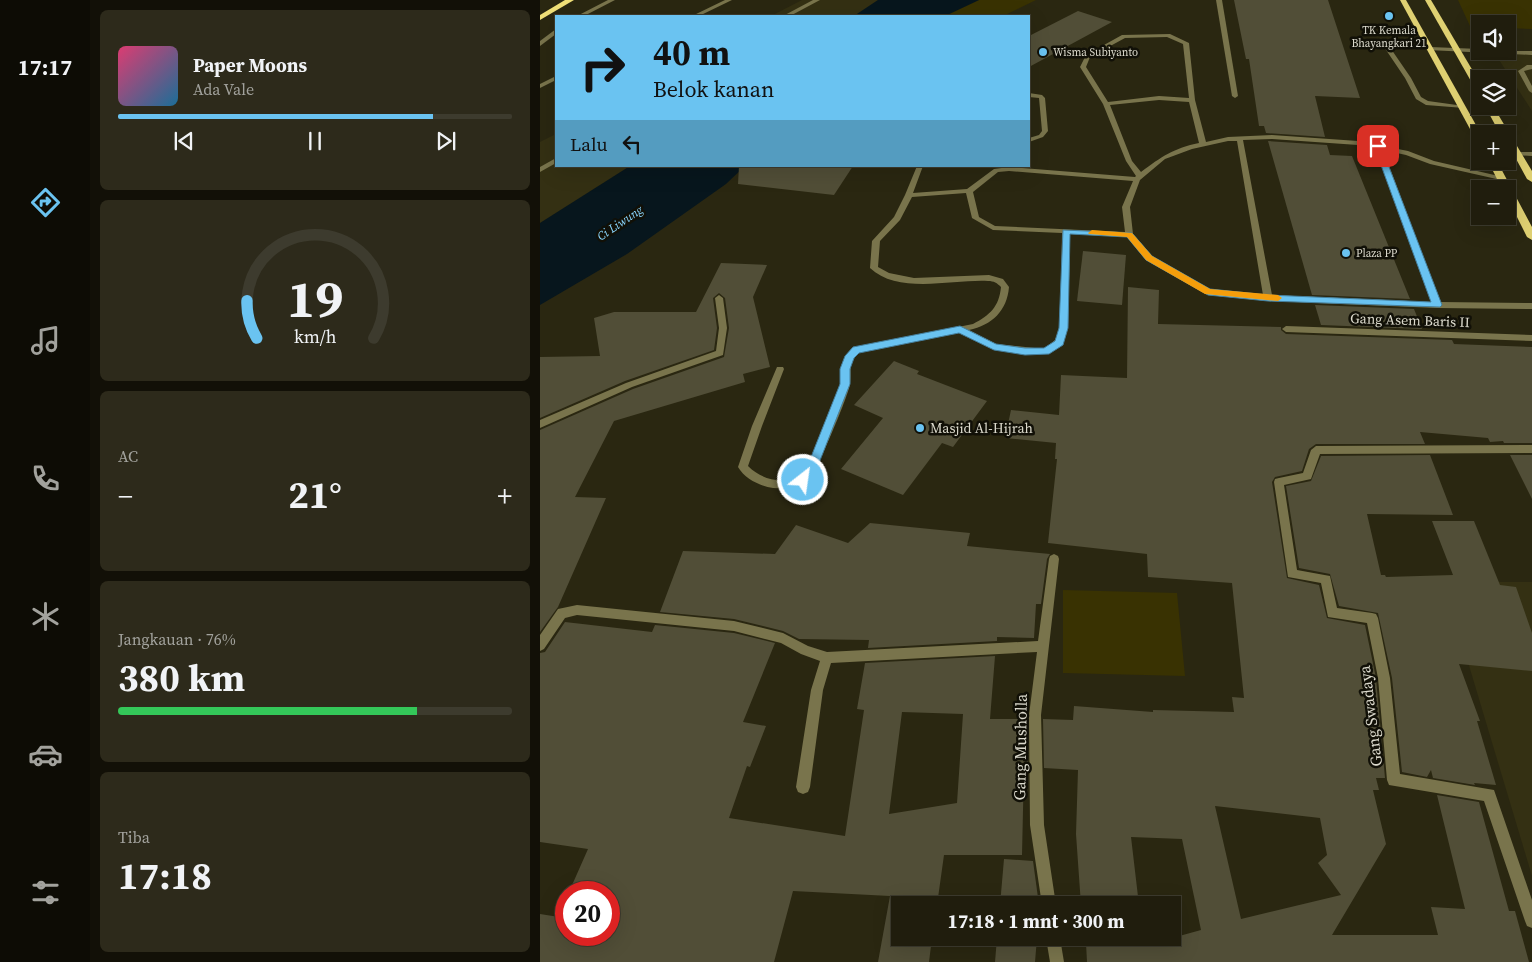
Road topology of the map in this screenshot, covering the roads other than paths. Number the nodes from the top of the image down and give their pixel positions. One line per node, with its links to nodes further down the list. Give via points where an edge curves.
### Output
1 (570, 0): 11 (highway)
2 (612, 0): 8 (street)
3 (729, 0): 9 (street)
4 (818, 0): 10 (street)
5 (1218, 0): 26 (street)
6 (1402, 0): 15 (highway)
7 (1428, 0): 16 (highway)
8 (582, 15)
9 (697, 15)
10 (788, 15)
11 (540, 18)
12 (555, 32): 13 (street)
13 (540, 44)
14 (1387, 47): 29 (street, via 1418,98 1426,103)
15 (1430, 50): 16 (street); 29 (highway)
16 (1457, 50): 17 (street); 21 (highway)
17 (1471, 51)
18 (1516, 52): 19 (street)
19 (1532, 53)
20 (1532, 67): 24 (street, via 1521,72)
21 (1471, 74)
22 (555, 78): 23 (street)
23 (540, 86)
24 (1532, 91)
25 (1030, 95): 32 (street, via 1042,98 1044,131)
26 (1235, 96)
27 (1192, 100): 28 (street, via 1159,98); 28 (street, via 1186,43 1168,35 1145,35 1124,36 1088,56 1083,67); 33 (street)
28 (1106, 104): 42 (street)
29 (1462, 107): 30 (highway)
30 (1472, 125)
31 (1240, 139): 33 (street); 34 (street, via 1272,137); 53 (street)
32 (1030, 140)
33 (1203, 144): 42 (street, via 1163,158)
34 (1378, 146): 43 (street, via 1432,163); 54 (street)
35 (1517, 154): 36 (street); 44 (highway)
36 (1532, 154)
37 (555, 161): 40 (street)
38 (920, 167): 46 (street)
39 (1009, 167): 42 (street); 45 (street, via 991,173)
40 (540, 170)
41 (1497, 170): 43 (highway)
42 (1138, 178): 50 (street, via 1126,206)
43 (1501, 178)
44 (1532, 179)
45 (969, 191): 46 (street); 49 (street, via 976,218 993,228)
46 (909, 195): 56 (street, via 898,218 876,241 874,268 884,276 906,280 988,278 1000,281 1005,287 1005,295 993,318)
47 (1516, 204): 48 (highway)
48 (1527, 221): 51 (highway)
49 (1066, 231): 50 (street); 56 (street, via 1064,328 1059,342 1046,352 994,347)
50 (1129, 234): 53 (street, via 1149,258 1208,292)
51 (1532, 237)
52 (719, 298): 60 (street, via 723,328 720,353 629,385)
53 (1268, 298): 54 (street)
54 (1437, 305): 55 (street)
55 (1532, 306)
56 (960, 329): 59 (street, via 856,350 845,369 845,384 814,463 803,480 786,484 760,480 749,475 743,467)
57 (1286, 329): 58 (street, Gang Asem Baris II)
58 (1532, 338)
59 (780, 369)
60 (540, 424)
61 (1532, 448): 68 (street, Gang Swadaya, via 1316,450 1307,476 1279,482 1292,574 1326,579 1332,613 1372,618 1384,684 1394,780 1489,795)
62 (1054, 559): 64 (street, Gang Musholla)
63 (540, 645): 65 (street, via 562,613 577,610 734,626 783,638)
64 (1043, 646): 65 (street); 67 (street, Gang Musholla, via 1034,715 1037,825)
65 (827, 658): 66 (street, via 817,690)
66 (803, 787)
67 (1048, 896)
68 (1532, 921)
69 (1055, 946): 70 (street)
70 (1057, 962)

